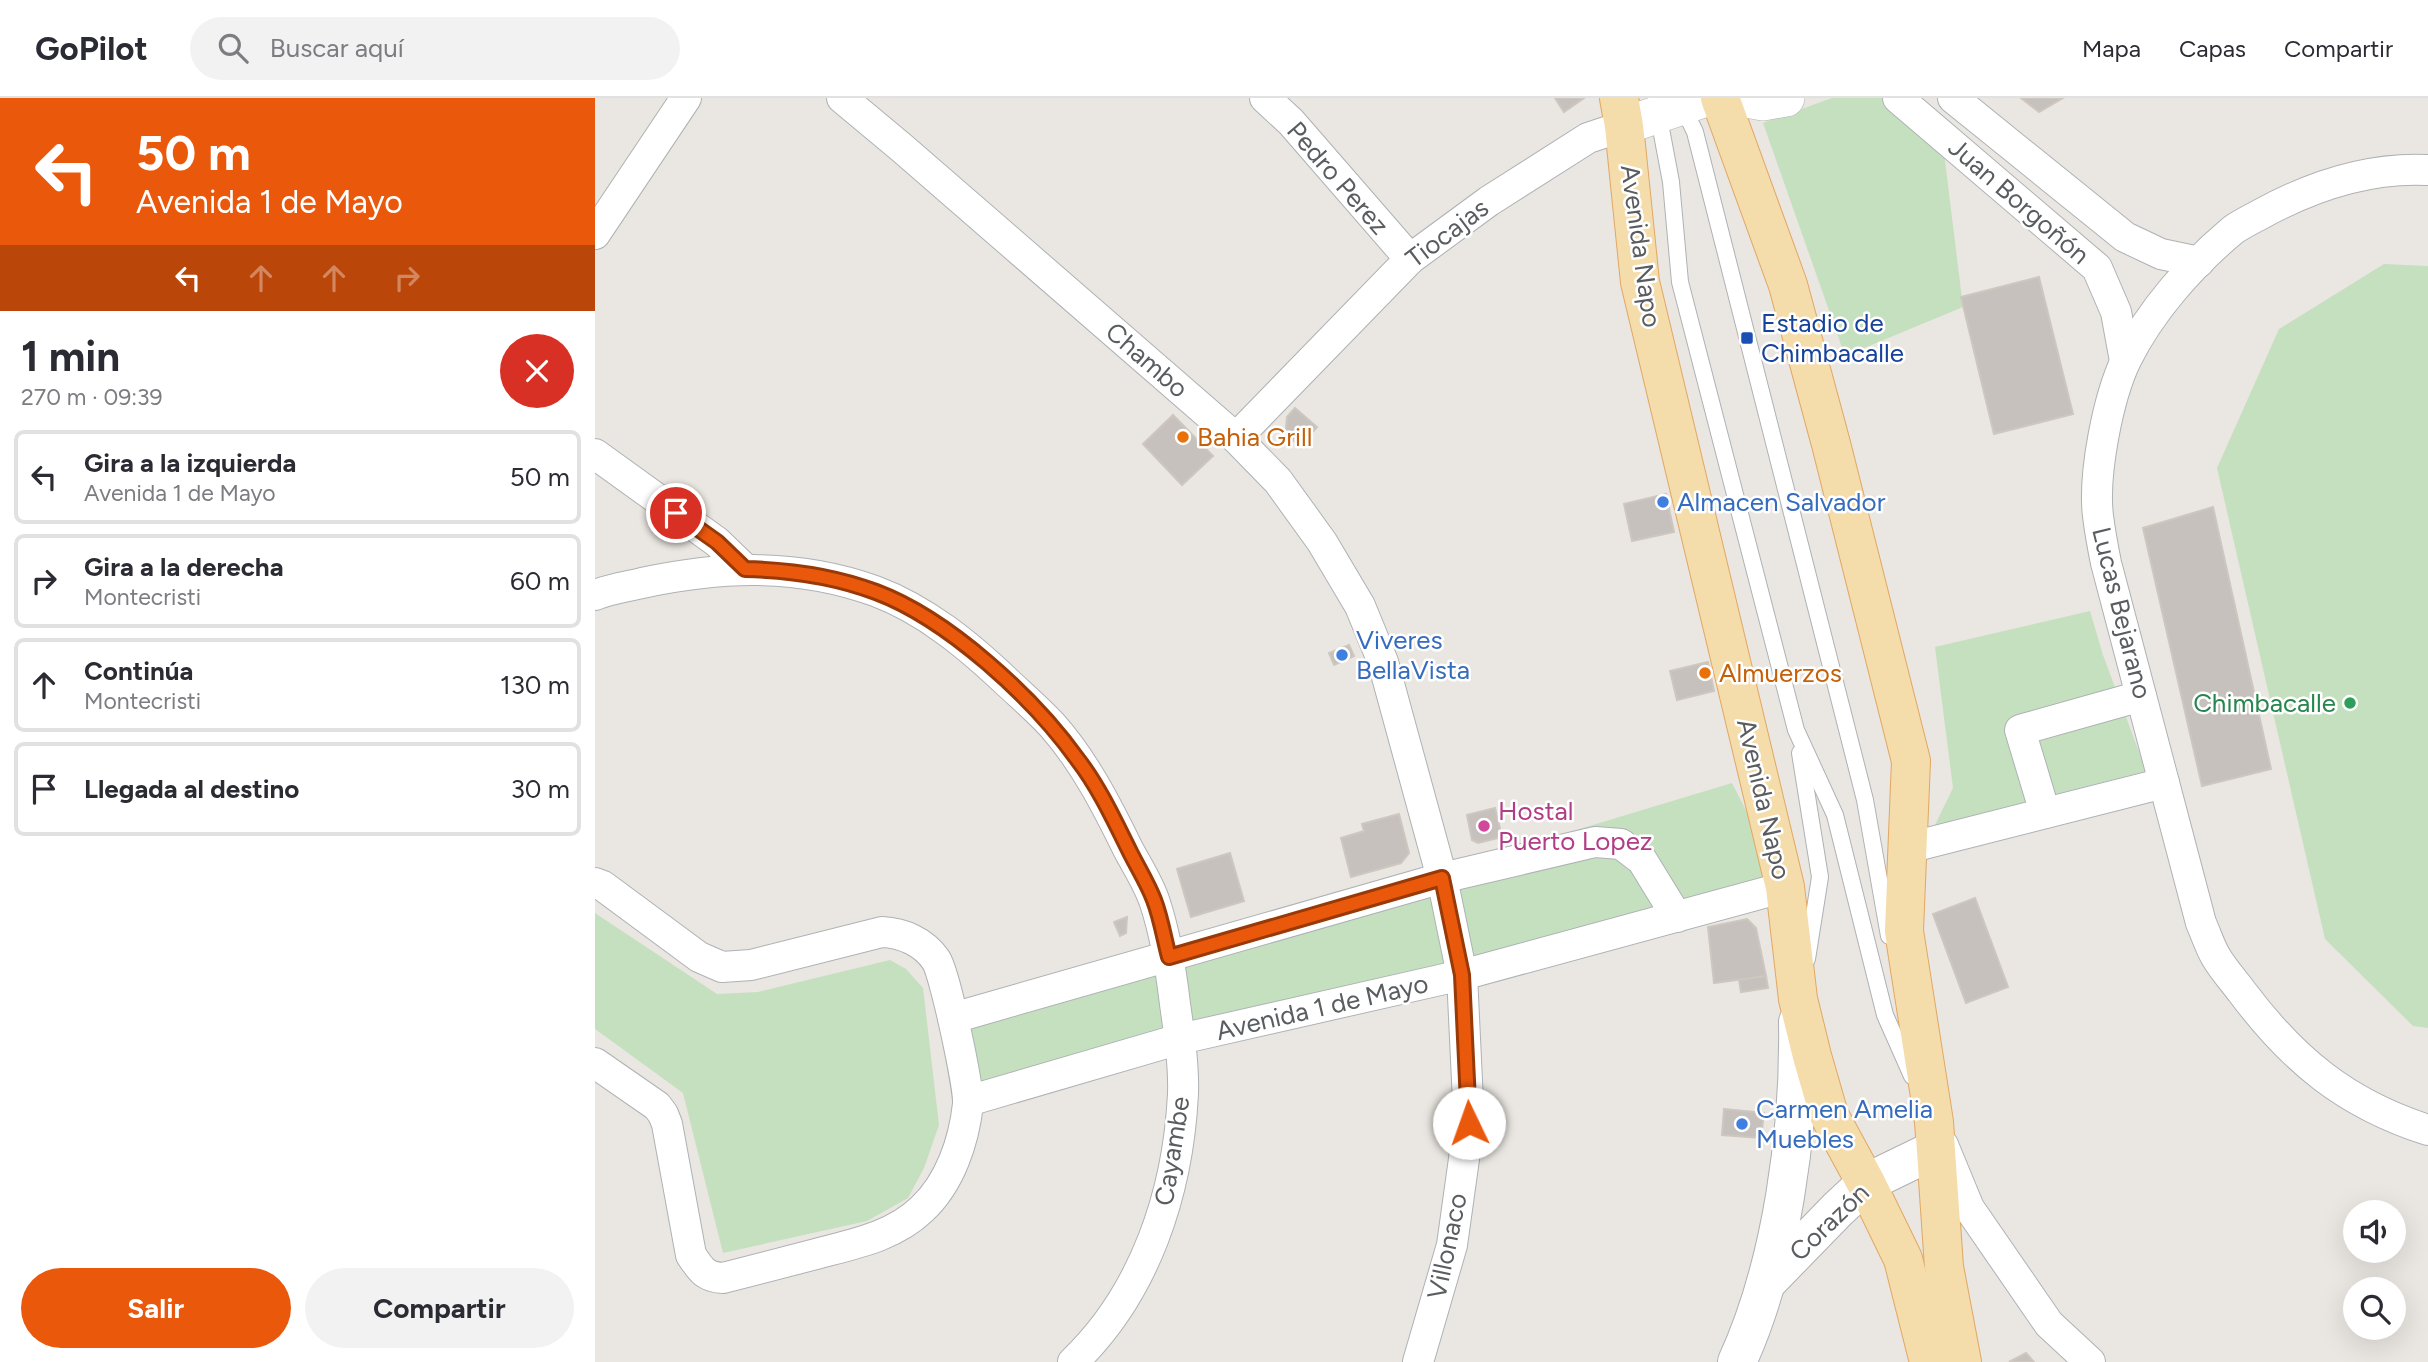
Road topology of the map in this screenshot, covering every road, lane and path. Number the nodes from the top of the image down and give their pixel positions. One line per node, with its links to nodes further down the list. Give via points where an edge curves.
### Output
1 (687, 98): 11 (street)
2 (842, 98): 15 (street, Chambo)
3 (1265, 98): 12 (street, Pedro Perez)
4 (1720, 98): 23 (main road, via 1788,285 1911,761)
5 (1741, 98): 6 (street, via 1763,102)
6 (1786, 98)
7 (1898, 98): 14 (street, Juan Borgoñón, via 2097,268 2116,312)
8 (1953, 98): 13 (street, Juan Borgoñón, via 2125,237 2161,254)
9 (1661, 106): 12 (street, Tiocajas, via 1588,138 1489,201); 20 (lane, via 1680,282); 26 (main road, Avenida Napo, via 1640,282); 36 (lane, via 1695,132 1865,800 1902,1009)
10 (2428, 170): 13 (street, Lucas Bejarano, via 2352,176 2291,197 2235,228)
11 (595, 234)
12 (1410, 259): 15 (street, Tiocajas)
13 (2199, 262): 14 (street, Lucas Bejarano, via 2156,311)
14 (2125, 361): 19 (street, Lucas Bejarano, via 2100,459 2097,514)
15 (1236, 438): 24 (street, Chambo, via 1278,481 1360,606 1383,662)
16 (595, 454): 17 (street)
17 (759, 569): 18 (street, via 664,579); 28 (street, Cayambe, via 825,576 877,592 926,616 978,654 1052,726 1080,762 1154,900)
18 (595, 595)
19 (2141, 696): 21 (street, Lucas Bejarano); 22 (street, via 2020,730)
20 (1795, 730): 30 (lane, via 1820,877); 36 (lane, via 1835,815 1885,1015)
21 (2164, 783): 22 (street); 35 (street, Lucas Bejarano, via 2201,923 2216,957 2270,1029 2315,1072 2357,1101)
22 (2045, 813): 23 (street)
23 (1908, 848): 36 (main road, via 1904,931)
24 (1442, 878): 27 (street, via 1595,842 1621,844 1642,860); 28 (street); 29 (street, Villonaco)
25 (595, 883): 31 (street, via 699,957 722,967 751,965 882,932 898,933 937,960)
26 (1785, 887): 27 (street, Avenida 1 de Mayo); 30 (main road, Avenida Napo)
27 (1677, 917): 29 (street, Avenida 1 de Mayo)
28 (1169, 957): 31 (street); 32 (street, Cayambe)
29 (1462, 975): 32 (street, Avenida 1 de Mayo); 40 (street, Villonaco, via 1469,1123 1452,1245)
30 (1798, 999): 37 (main road, Avenida Napo, via 1829,1115); 38 (main road, Corazón, via 1792,1130)
31 (953, 1018): 34 (street)
32 (1180, 1039): 34 (street, Avenida 1 de Mayo); 39 (street, Cayambe, via 1183,1091 1169,1197 1118,1311)
33 (595, 1063): 34 (street, via 663,1114 691,1255 710,1277 723,1278 876,1238 919,1212 951,1166 962,1139)
34 (968, 1101)
35 (2428, 1130)
36 (1935, 1136): 37 (main road, Corazón); 43 (main road, via 1944,1266); 44 (street, via 1969,1208 2049,1324)
37 (1866, 1183): 38 (main road, Corazón); 42 (main road, Avenida Napo, via 1903,1259)
38 (1766, 1283): 41 (main road, Corazón)
39 (1073, 1362)
40 (1418, 1362)
41 (1737, 1362)
42 (1929, 1362)
43 (1962, 1362)
44 (2091, 1362)

